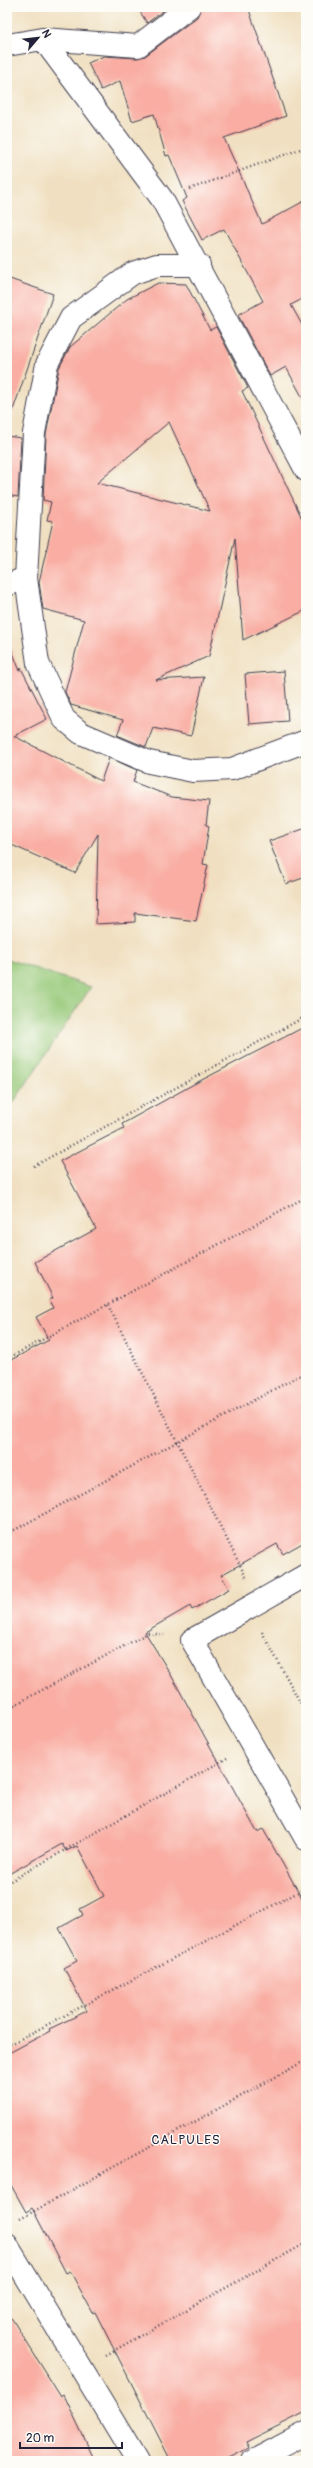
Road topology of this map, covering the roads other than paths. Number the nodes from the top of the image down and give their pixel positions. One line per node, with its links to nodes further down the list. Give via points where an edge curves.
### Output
1 (189, 7): 2 (street, via 138,46)
2 (43, 39): 3 (street); 4 (street, via 162,199)
3 (7, 45)
4 (199, 265): 5 (street); 6 (street, via 157,265 133,273 71,318 47,364 34,433)
5 (306, 470)
6 (17, 582): 7 (street, via 38,663 64,719 81,733 150,762 193,771 232,769)
7 (306, 741)
8 (306, 1575): 9 (street, via 192,1640)
9 (306, 1839)
10 (7, 2245): 12 (street)
11 (306, 2433): 13 (street)
12 (137, 2461)
13 (253, 2461)

